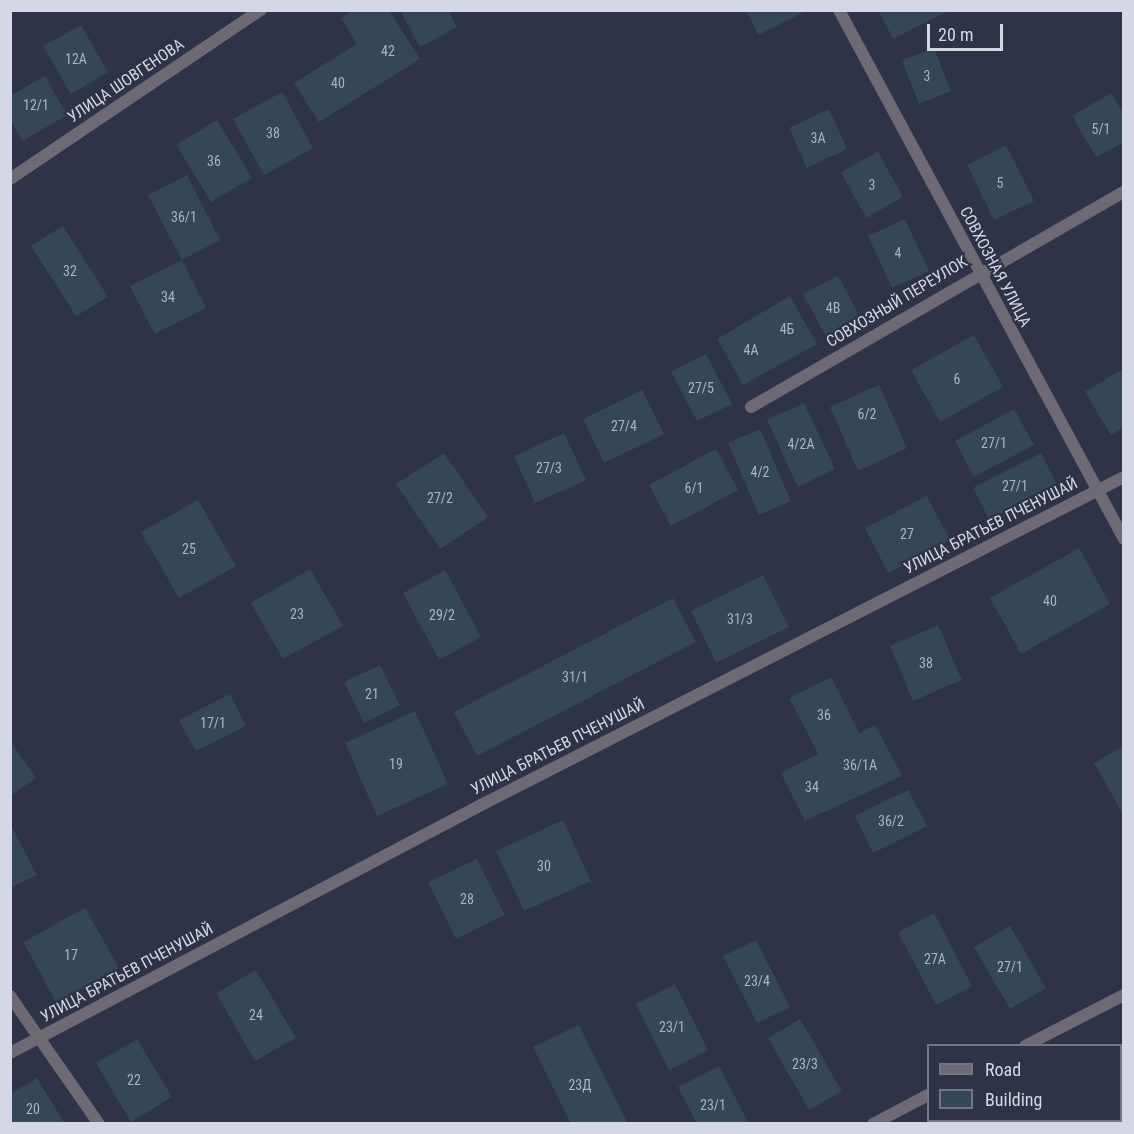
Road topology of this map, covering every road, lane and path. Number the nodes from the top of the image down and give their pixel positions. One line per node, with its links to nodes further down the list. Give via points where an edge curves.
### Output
1 (261, 10): 3 (street, УЛИЦА ШОВГЕНОВА)
2 (839, 10): 5 (street, СОВХОЗНАЯ УЛИЦА)
3 (10, 179)
4 (1124, 192): 5 (street, СОВХОЗНЫЙ ПЕРЕУЛОК)
5 (979, 273): 6 (street, СОВХОЗНЫЙ ПЕРЕУЛОК); 8 (street, СОВХОЗНАЯ УЛИЦА)
6 (751, 407)
7 (1124, 477): 8 (street, УЛИЦА БРАТЬЕВ ПЧЕНУШАЙ)
8 (1098, 490): 9 (street, СОВХОЗНАЯ УЛИЦА); 12 (street, УЛИЦА БРАТЬЕВ ПЧЕНУШАЙ, via 485,803)
9 (1124, 539)
10 (1124, 995): 13 (street)
11 (10, 996): 12 (street)
12 (41, 1036): 14 (street, УЛИЦА БРАТЬЕВ ПЧЕНУШАЙ); 16 (street)
13 (1029, 1044)
14 (10, 1053)
15 (927, 1096): 17 (street)
16 (99, 1124)
17 (873, 1124)

